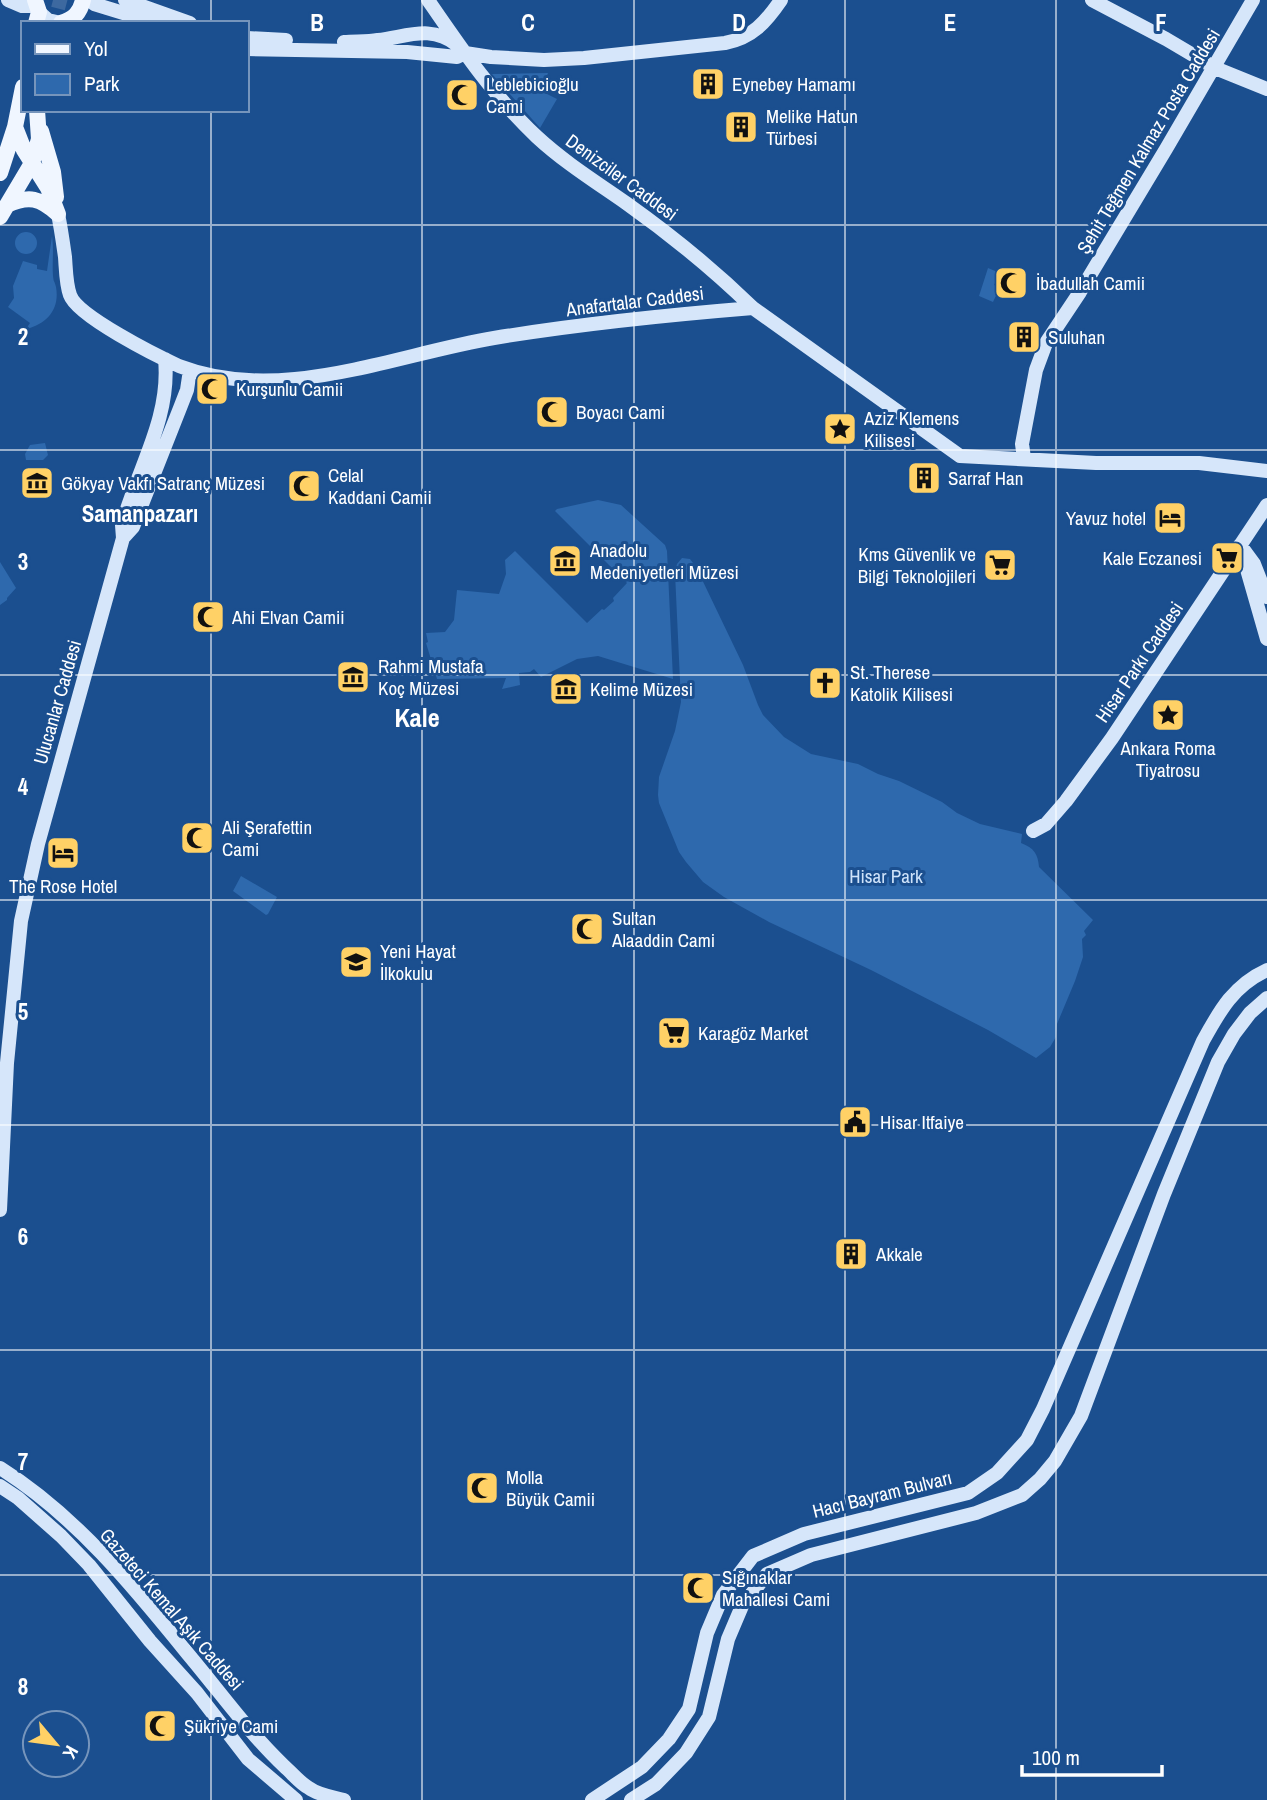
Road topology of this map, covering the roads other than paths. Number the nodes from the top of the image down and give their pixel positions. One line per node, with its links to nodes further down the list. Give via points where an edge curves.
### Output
1 (8, 0): 8 (main road)
2 (125, 0): 13 (main road)
3 (781, 0): 18 (main road, via 750,35 725,43 545,60)
4 (1092, 0): 19 (main road)
5 (1254, 0): 19 (main road, Şehit Teğmen Kalmaz Posta Caddesi)
6 (428, 1): 14 (main road); 18 (main road, Denizciler Caddesi)
7 (89, 5): 10 (main road); 11 (main road); 12 (main road)
8 (37, 10): 9 (main road)
9 (57, 21)
10 (67, 21)
11 (126, 21)
12 (149, 21)
13 (184, 21)
14 (425, 33): 15 (main road, via 341,42); 17 (main road); 18 (main road, via 450,39)
15 (248, 38)
16 (248, 49): 17 (main road)
17 (407, 52): 18 (main road, via 457,57)
18 (465, 53): 28 (main road, Denizciler Caddesi, via 537,138)
19 (1215, 68): 20 (main road); 33 (main road, Şehit Teğmen Kalmaz Posta Caddesi, via 1046,343 1021,444)
20 (1267, 89)
21 (21, 97): 23 (main road)
22 (38, 118): 24 (main road); 27 (main road, via 53,172)
23 (15, 127): 24 (main road); 25 (main road)
24 (32, 163): 26 (main road); 27 (main road)
25 (0, 173)
26 (4, 211): 27 (main road, via 20,199 48,205)
27 (58, 214): 31 (main road, Anafartalar Caddesi, via 73,303)
28 (734, 289): 29 (main road, Denizciler Caddesi); 30 (main road)
29 (753, 308): 30 (main road, Anafartalar Caddesi); 33 (main road, via 960,456)
30 (720, 311): 32 (main road, Anafartalar Caddesi, via 492,338 312,376 244,381)
31 (165, 359): 32 (main road, Anafartalar Caddesi); 36 (main road, via 164,403 123,520)
32 (190, 370): 36 (main road, via 180,408 132,527)
33 (1024, 458): 34 (main road, via 1199,463)
34 (1267, 471)
35 (1267, 505): 37 (main road, Hisar Parkı Caddesi)
36 (123, 538): 43 (main road, Ulucanlar Caddesi, via 21,921 7,1063)
37 (1240, 545): 38 (main road, via 1254,564); 39 (main road); 40 (main road, Hisar Parkı Caddesi, via 1112,738 1066,801 1046,824)
38 (1267, 597)
39 (1267, 639)
40 (1033, 831)
41 (1267, 970): 48 (main road, Hacı Bayram Bulvarı, via 1230,998 1203,1041 1027,1440 997,1473 968,1493 804,1534 753,1556 723,1595 707,1633 689,1709 642,1767)
42 (1267, 998): 49 (main road, via 1250,1013 1218,1062 1081,1416 1055,1461 1022,1495 976,1513 811,1555 766,1574 741,1606 709,1717 686,1753 656,1784)
43 (0, 1210)
44 (0, 1468): 47 (main road, Gazeteci Kemal Aşık Caddesi, via 58,1511 99,1551 256,1739 310,1790)
45 (0, 1486): 46 (main road, Gazeteci Kemal Aşık Caddesi, via 89,1565 248,1759)
46 (296, 1800)
47 (344, 1800)
48 (592, 1800)
49 (631, 1800)

